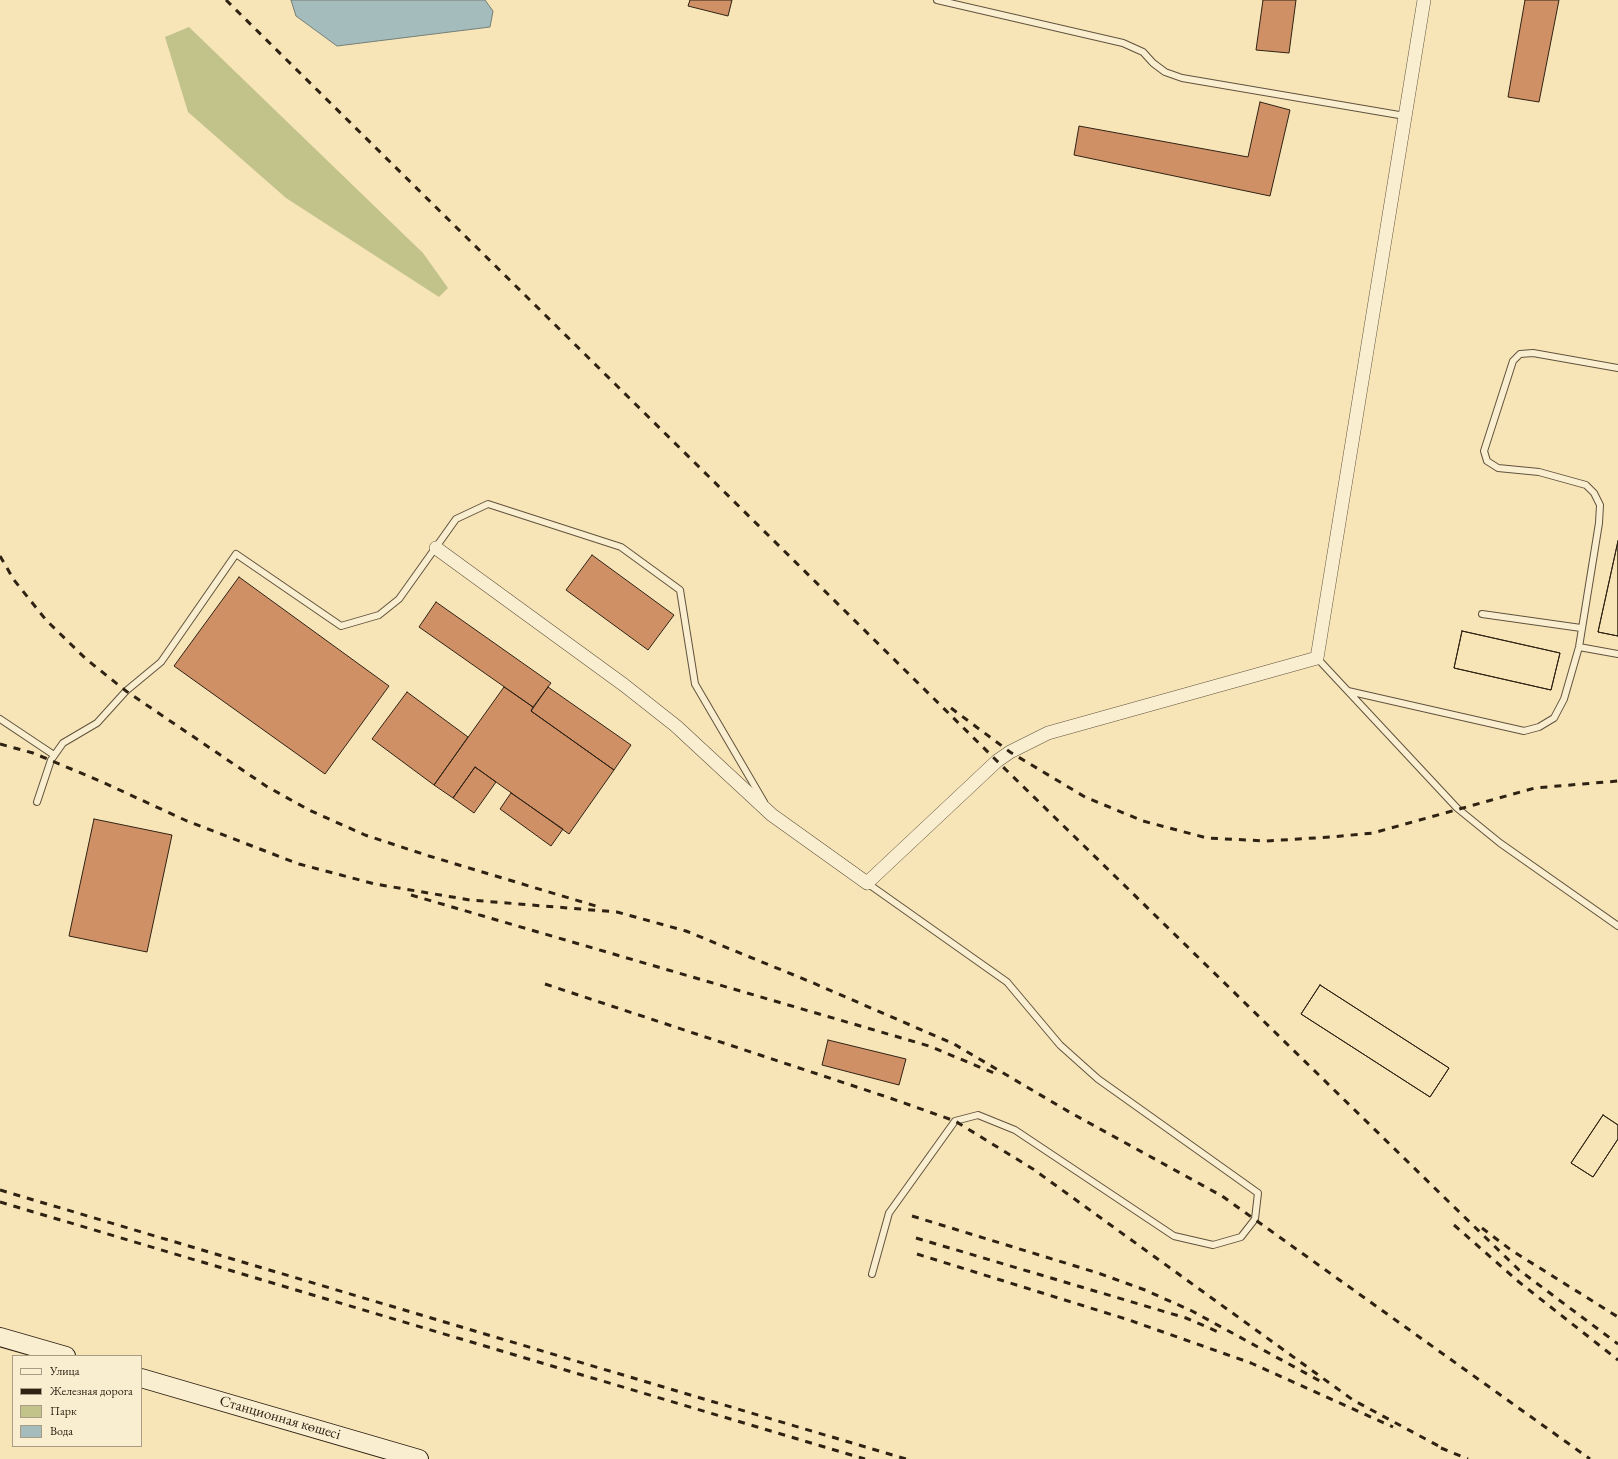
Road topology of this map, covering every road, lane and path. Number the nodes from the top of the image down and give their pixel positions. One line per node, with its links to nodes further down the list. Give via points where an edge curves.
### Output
1 (937, 0): 3 (lane, via 1123,43 1143,52 1164,72 1182,78)
2 (1424, 0): 3 (street)
3 (1405, 116): 10 (street)
4 (1618, 368): 7 (lane, via 1533,353 1520,354 1513,361 1484,451 1487,461 1498,468 1539,472 1586,485 1594,493 1600,505 1599,523)
5 (436, 548): 13 (lane, via 399,599 379,615 342,626 236,554 161,662 126,691 97,723 63,743); 15 (street, via 676,726); 15 (lane, via 456,519 488,504 621,547 680,590 694,684)
6 (1482, 614): 7 (lane)
7 (1581, 628): 8 (lane)
8 (1579, 647): 9 (lane); 11 (lane, via 1564,699 1554,718 1539,727 1524,731)
9 (1618, 654)
10 (1317, 658): 11 (lane); 16 (street, via 1048,733 997,761)
11 (1348, 691): 17 (lane, via 1457,808 1500,843)
12 (0, 719): 13 (lane)
13 (54, 755): 14 (lane)
14 (37, 802)
15 (772, 815): 16 (street)
16 (867, 883): 18 (lane, via 1007,982 1060,1045 1098,1079 1258,1193 1255,1220 1241,1237 1214,1244 1174,1236 1015,1130 978,1115 956,1121 889,1212)
17 (1618, 926)
18 (872, 1274)
19 (0, 1337): 20 (street)
20 (63, 1355)
21 (142, 1378): 22 (street, Станционная көшесі)
22 (411, 1458)

